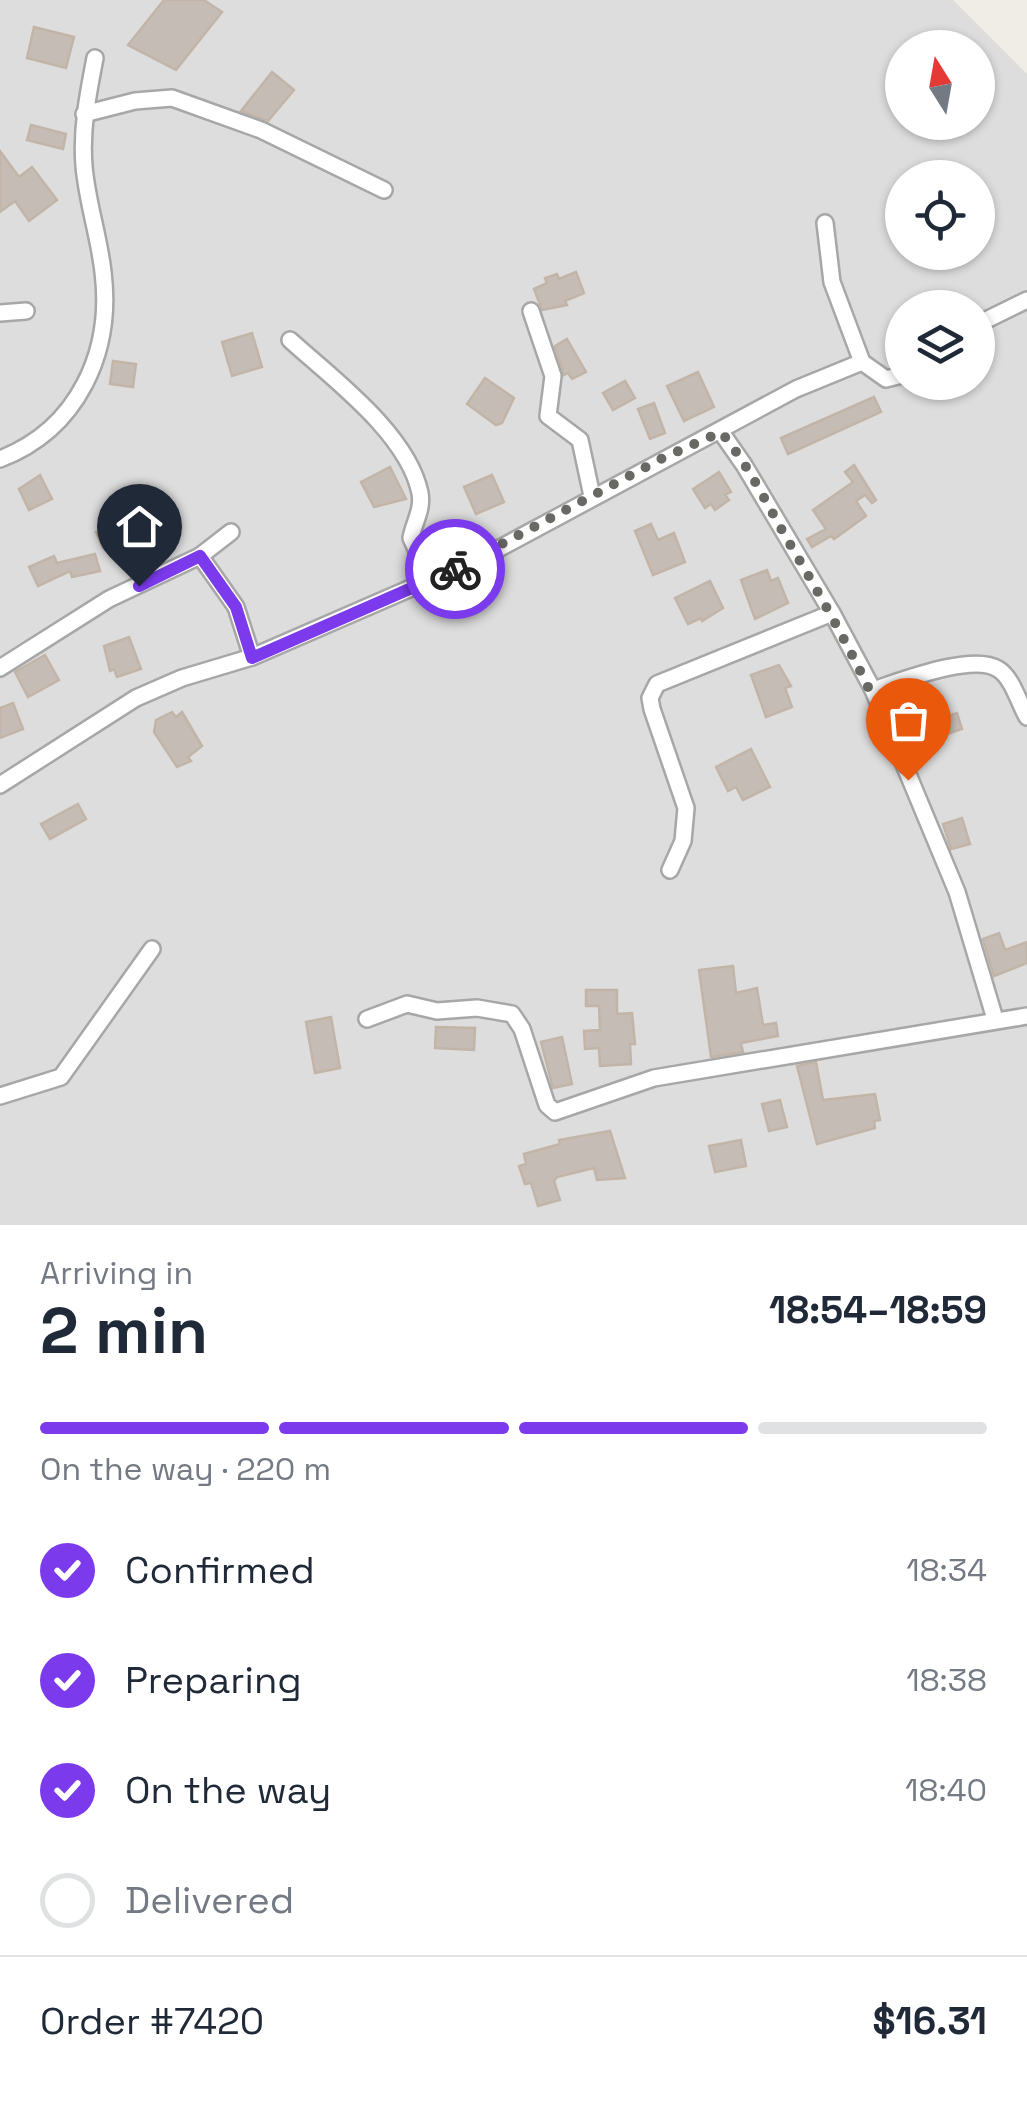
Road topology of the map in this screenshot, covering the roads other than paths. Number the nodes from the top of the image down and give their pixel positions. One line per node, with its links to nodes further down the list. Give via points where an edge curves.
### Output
1 (95, 58): 2 (street)
2 (84, 114): 3 (street, via 172,98 261,130); 14 (street, via 86,180 107,310 98,348 89,381 70,411 25,448)
3 (384, 190)
4 (825, 224): 11 (street, via 832,282)
5 (1027, 300): 9 (street)
6 (26, 310): 8 (street)
7 (530, 311): 15 (street, via 553,376 548,416 580,440)
8 (0, 312)
9 (995, 316)
10 (290, 340): 18 (street, via 398,448 420,491 411,538)
11 (862, 362): 12 (street); 13 (street, via 796,389)
12 (885, 378)
13 (721, 432): 15 (street); 19 (street)
14 (0, 459)
15 (592, 496): 18 (street)
16 (232, 532): 17 (street)
17 (200, 556): 20 (street, via 236,607); 21 (street, via 109,599)
18 (430, 580): 20 (street)
19 (832, 613): 22 (street); 25 (street, via 656,684 652,709 686,808 683,841)
20 (252, 658): 24 (street, via 136,698)
21 (0, 668)
22 (873, 690): 23 (street, via 952,667 988,665 1004,674); 29 (street, via 956,892)
23 (1027, 716)
24 (0, 785)
25 (670, 870)
26 (152, 949): 30 (street, via 61,1077)
27 (1027, 1016): 29 (street)
28 (367, 1018): 29 (street, via 407,1004 512,1014 555,1112 654,1078)
29 (994, 1020)
30 (0, 1096)

